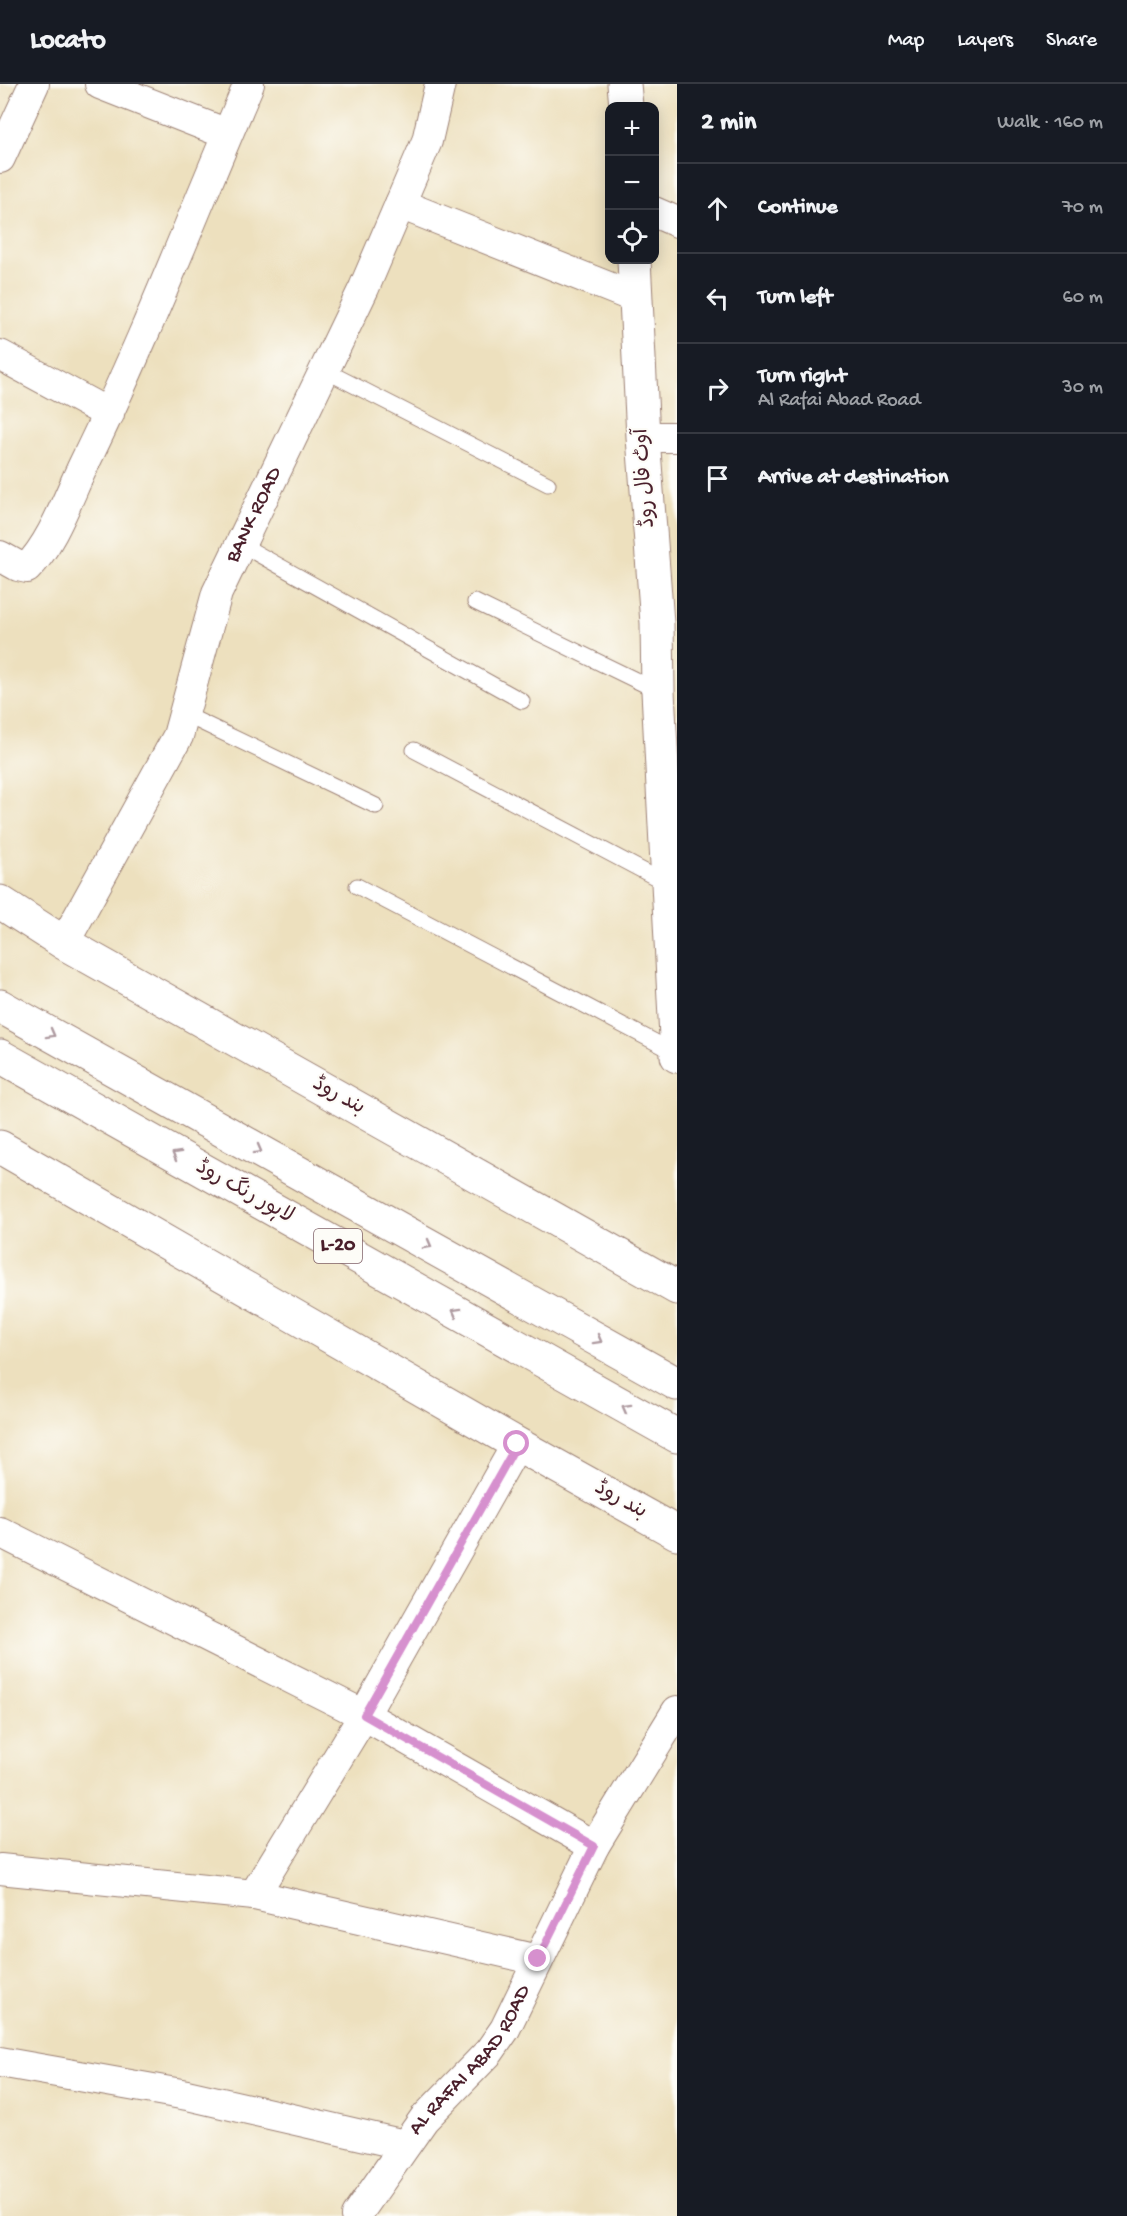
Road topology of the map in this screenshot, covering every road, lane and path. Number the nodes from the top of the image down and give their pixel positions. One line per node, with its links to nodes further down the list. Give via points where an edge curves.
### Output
1 (34, 84): 8 (street)
2 (100, 84): 7 (street)
3 (249, 84): 7 (street)
4 (440, 84): 9 (street, BANK ROAD, via 427,141)
5 (624, 84): 6 (main road)
6 (626, 102)
7 (227, 134): 16 (street)
8 (0, 158)
9 (400, 204): 13 (street); 15 (street, BANK ROAD)
10 (659, 214): 11 (street)
11 (677, 222)
12 (633, 264): 13 (main road, آوٹ فال روڈ)
13 (636, 298): 17 (main road, آوٹ فال روڈ)
14 (0, 355): 16 (street)
15 (324, 370): 19 (lane); 20 (street, BANK ROAD)
16 (109, 414): 21 (street, via 35,560 27,567 18,566)
17 (643, 437): 18 (street); 23 (main road, آوٹ فال روڈ)
18 (677, 437)
19 (548, 484)
20 (240, 544): 25 (lane); 26 (street, BANK ROAD, via 217,593)
21 (0, 556)
22 (475, 602): 24 (lane)
23 (667, 630): 24 (main road, آوٹ فال روڈ)
24 (657, 691): 29 (main road, آوٹ فال روڈ)
25 (522, 701)
26 (184, 714): 28 (lane); 32 (street, BANK ROAD, via 178,736)
27 (414, 750): 29 (lane)
28 (376, 806)
29 (668, 884): 34 (main road, آوٹ فال روڈ)
30 (357, 886): 34 (lane)
31 (0, 903): 32 (main road, بند روڈ)
32 (64, 942): 37 (main road, بند روڈ)
33 (0, 1005): 38 (main road, L-20, one-way to 38)
34 (677, 1054)
35 (0, 1056): 39 (main road, لاہور رنگ روڈ / L-20, one-way to 35)
36 (0, 1147): 40 (main road, بند روڈ)
37 (677, 1288)
38 (677, 1384)
39 (677, 1436)
40 (517, 1444): 42 (main road, بند روڈ); 44 (street)
41 (0, 1532): 44 (street)
42 (677, 1533)
43 (677, 1711): 45 (street, AL RAFAI ABAD ROAD)
44 (364, 1715): 45 (street); 47 (street)
45 (594, 1846): 48 (street, AL RAFAI ABAD ROAD)
46 (0, 1869): 47 (street)
47 (254, 1895): 48 (street)
48 (538, 1959): 50 (street, AL RAFAI ABAD ROAD, via 505,2029 489,2052 437,2104)
49 (0, 2062): 50 (street, via 187,2095)
50 (405, 2145): 51 (street, AL RAFAI ABAD ROAD)
51 (356, 2216)

